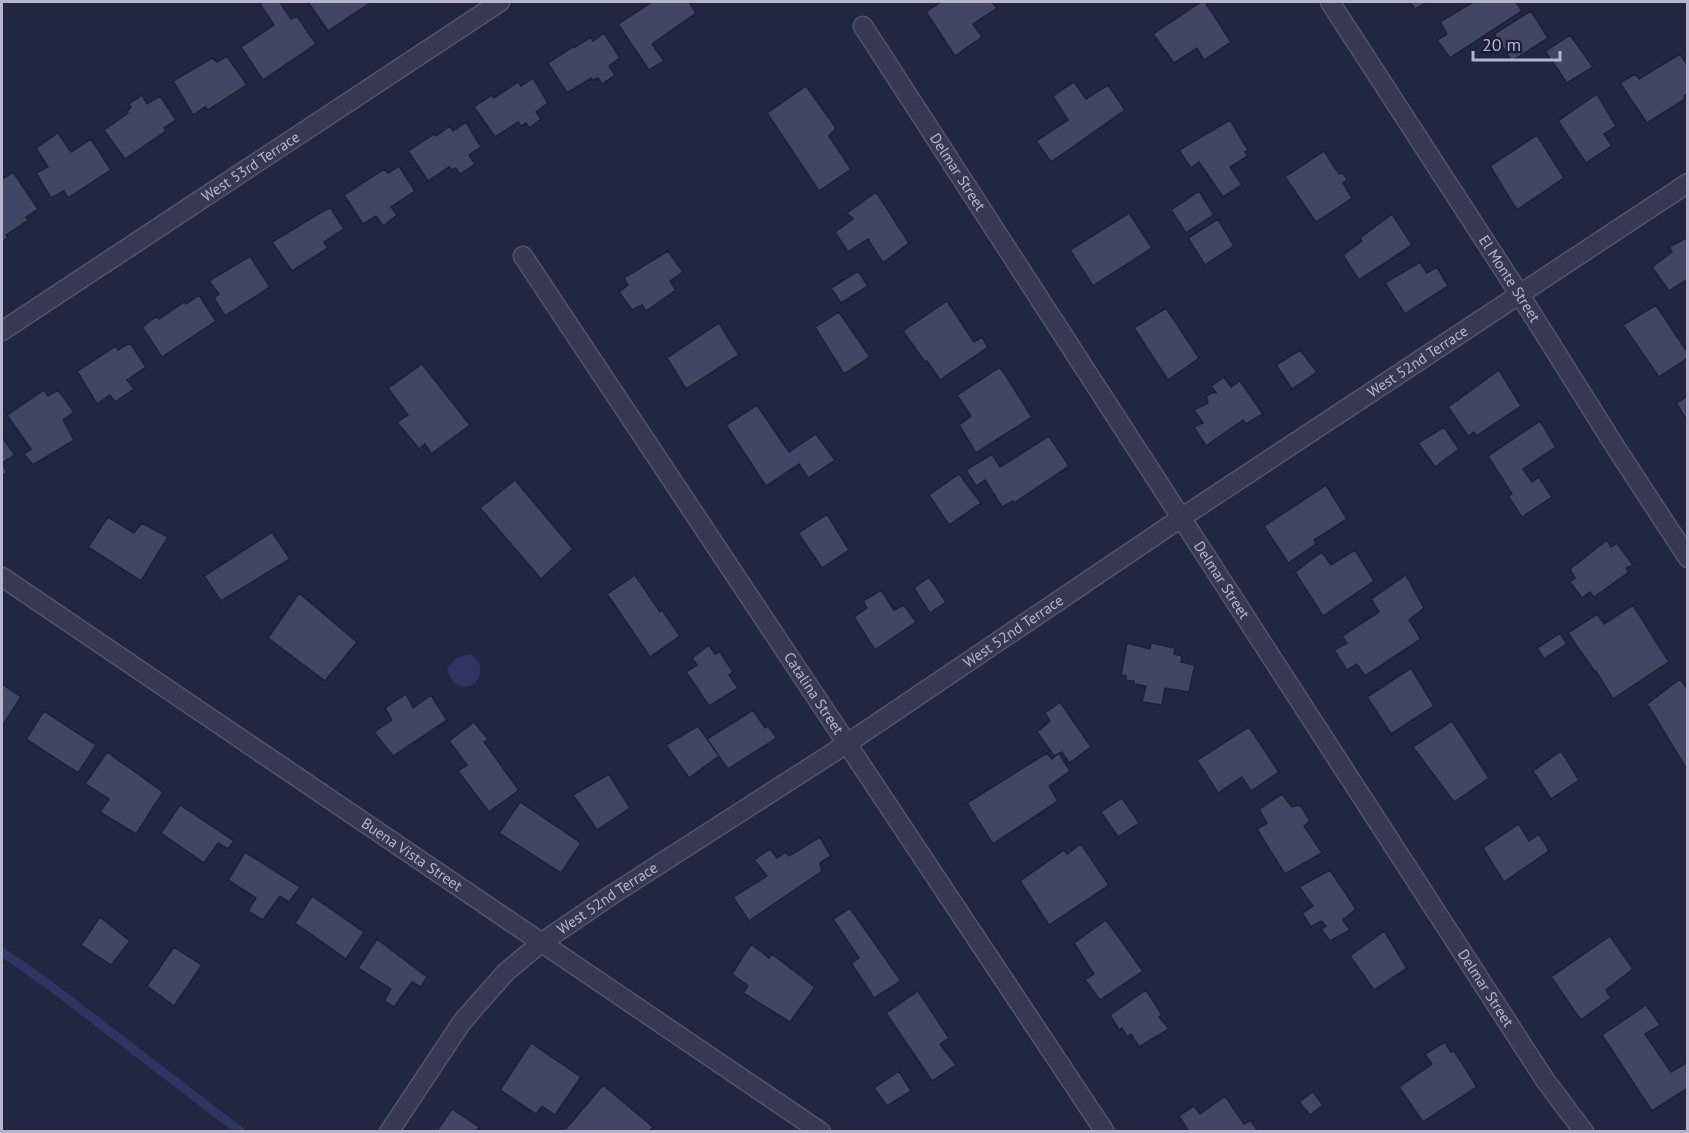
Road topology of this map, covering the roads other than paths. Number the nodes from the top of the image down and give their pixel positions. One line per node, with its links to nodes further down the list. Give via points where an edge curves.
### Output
1 (500, 2): 7 (street, West 53rd Terrace)
2 (1330, 2): 6 (street, El Monte Street)
3 (863, 26): 8 (street, Delmar Street)
4 (1688, 183): 6 (street, West 52nd Terrace)
5 (523, 256): 11 (street, Catalina Street)
6 (1520, 295): 8 (street, West 52nd Terrace); 9 (street, El Monte Street)
7 (2, 331)
8 (1181, 519): 11 (street, West 52nd Terrace); 16 (street, Delmar Street, via 1545,1080)
9 (1688, 558)
10 (2, 577): 12 (street, Buena Vista Street)
11 (848, 743): 12 (street, West 52nd Terrace); 15 (street, Catalina Street)
12 (541, 943): 13 (street, West 52nd Terrace, via 506,972 462,1022); 14 (street, Buena Vista Street)
13 (389, 1131)
14 (821, 1131)
15 (1105, 1131)
16 (1584, 1131)

